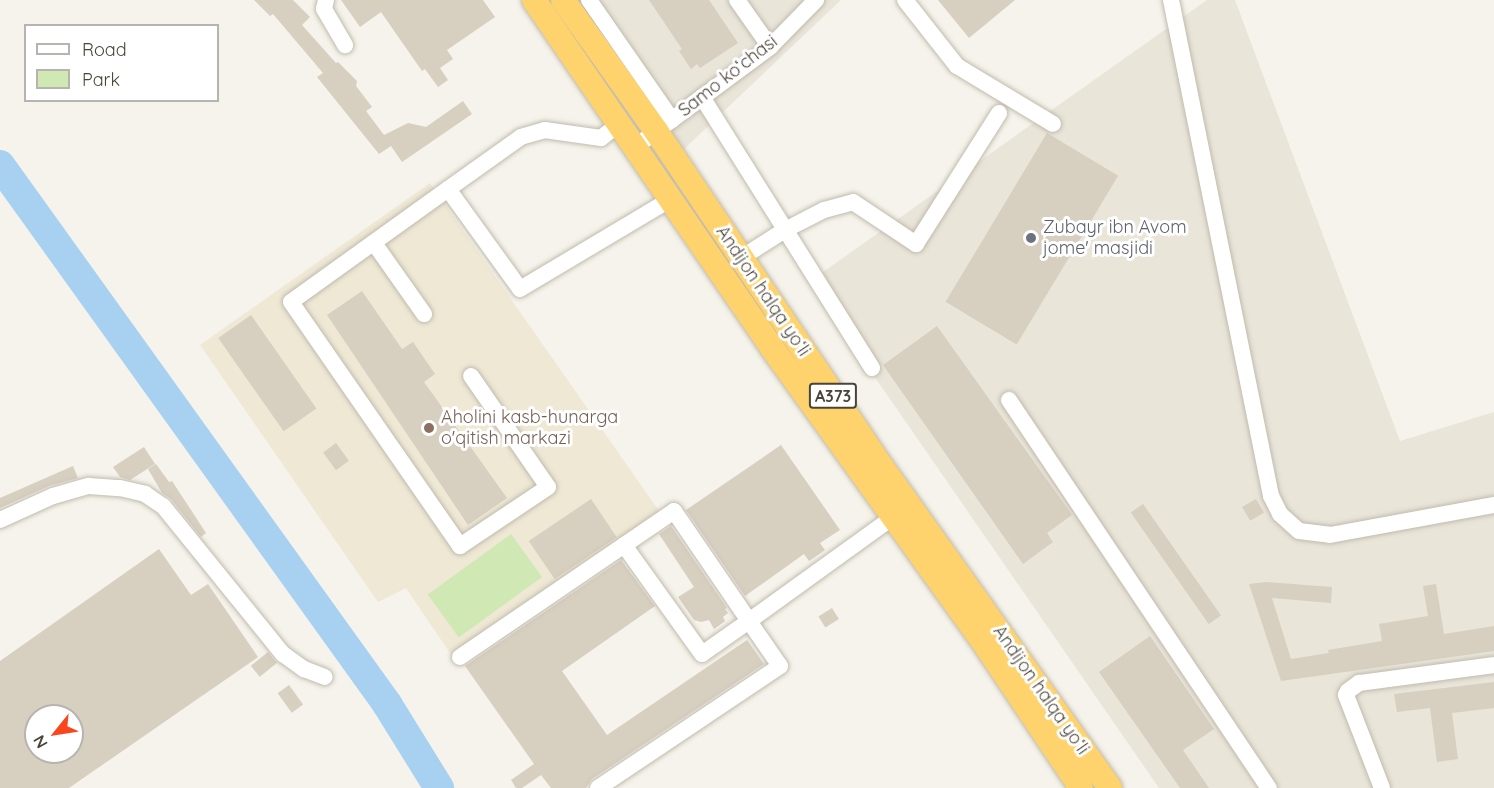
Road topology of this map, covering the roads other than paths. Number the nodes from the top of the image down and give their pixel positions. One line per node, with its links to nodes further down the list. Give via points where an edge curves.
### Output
1 (326, 0): 9 (street, via 324,9)
2 (534, 0): 13 (highway, Andijon halqa yo‘li / A373)
3 (563, 0): 15 (highway, Andijon halqa yo‘li / A373)
4 (589, 0): 15 (street)
5 (737, 0): 10 (street)
6 (816, 0): 10 (street, Samo koʻchasi)
7 (905, 0): 14 (street, via 957,66)
8 (1171, 0): 26 (street, via 1271,496 1280,514 1299,531 1330,536)
9 (345, 45)
10 (770, 47): 11 (street, Samo koʻchasi)
11 (702, 97): 15 (street, Samo koʻchasi); 19 (street)
12 (999, 113): 19 (street, via 916,244 853,202 824,210)
13 (620, 124): 16 (highway, Andijon halqa yo‘li / A373); 17 (street, via 601,138 545,130 521,137)
14 (1053, 124)
15 (664, 126): 16 (street, Samo koʻchasi); 21 (highway, Andijon halqa yo‘li / A373)
16 (635, 147): 18 (highway, Andijon halqa yo‘li / A373)
17 (448, 189): 18 (street, via 519,289); 20 (street)
18 (671, 199): 27 (highway, Andijon halqa yo‘li / A373)
19 (785, 230): 21 (street); 23 (street)
20 (374, 243): 22 (street); 24 (street, via 291,302 460,546 548,487)
21 (741, 258): 36 (highway, Andijon halqa yo‘li / A373, via 872,453)
22 (424, 314)
23 (872, 368)
24 (471, 376)
25 (1009, 400): 37 (street)
26 (1494, 505)
27 (893, 517): 30 (street); 35 (highway, Andijon halqa yo‘li / A373)
28 (0, 520): 33 (street, via 52,496 89,486 145,494 163,506 283,654 304,669)
29 (624, 545): 30 (street, via 702,654); 30 (street, via 674,511); 31 (street)
30 (749, 621): 34 (street, via 780,666)
31 (460, 657)
32 (1494, 665): 38 (street, via 1359,684 1348,691 1346,695)
33 (325, 677)
34 (598, 788)
35 (1081, 788)
36 (1110, 788)
37 (1269, 788)
38 (1382, 788)

